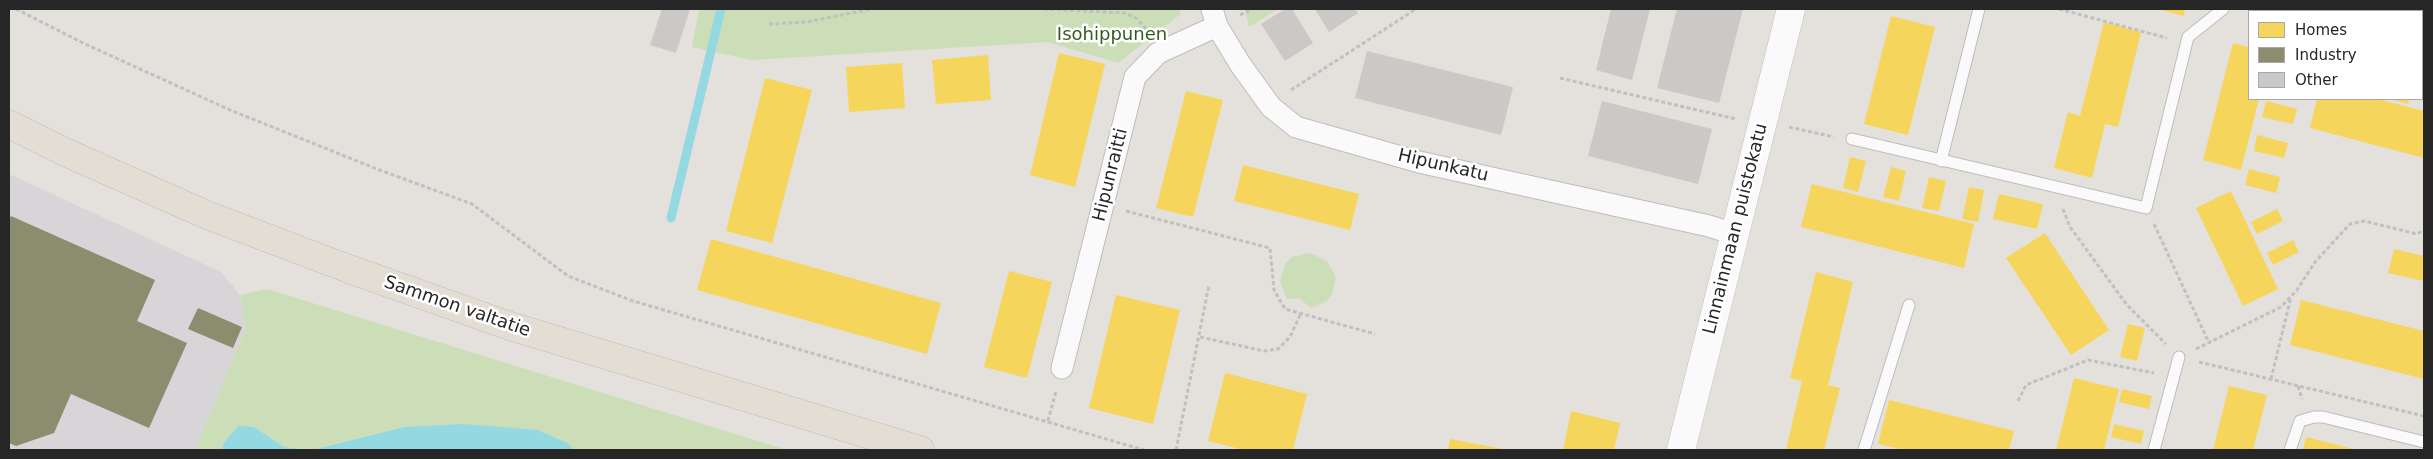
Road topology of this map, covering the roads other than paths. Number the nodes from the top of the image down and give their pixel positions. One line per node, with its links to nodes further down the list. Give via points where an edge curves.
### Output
1 (1791, 9): 8 (street, Linnainmaan puistokatu)
2 (1979, 9): 7 (lane)
3 (2223, 9): 7 (lane, via 2188,37 2146,208)
4 (1214, 17): 8 (street, Hipunkatu, via 1240,64 1271,107 1296,127 1419,162); 11 (street, Hipunraitti, via 1158,53 1135,77)
5 (9, 124): 13 (main road, Sammon valtatie, via 207,215 349,269 510,326)
6 (1852, 139): 7 (lane)
7 (1942, 161)
8 (1734, 234): 14 (street, Linnainmaan puistokatu)
9 (1909, 305): 15 (lane)
10 (2179, 357): 16 (lane)
11 (1062, 368)
12 (2424, 442): 17 (lane, via 2314,417 2300,421)
13 (920, 450)
14 (1681, 450)
15 (1864, 450)
16 (2154, 450)
17 (2290, 450)

